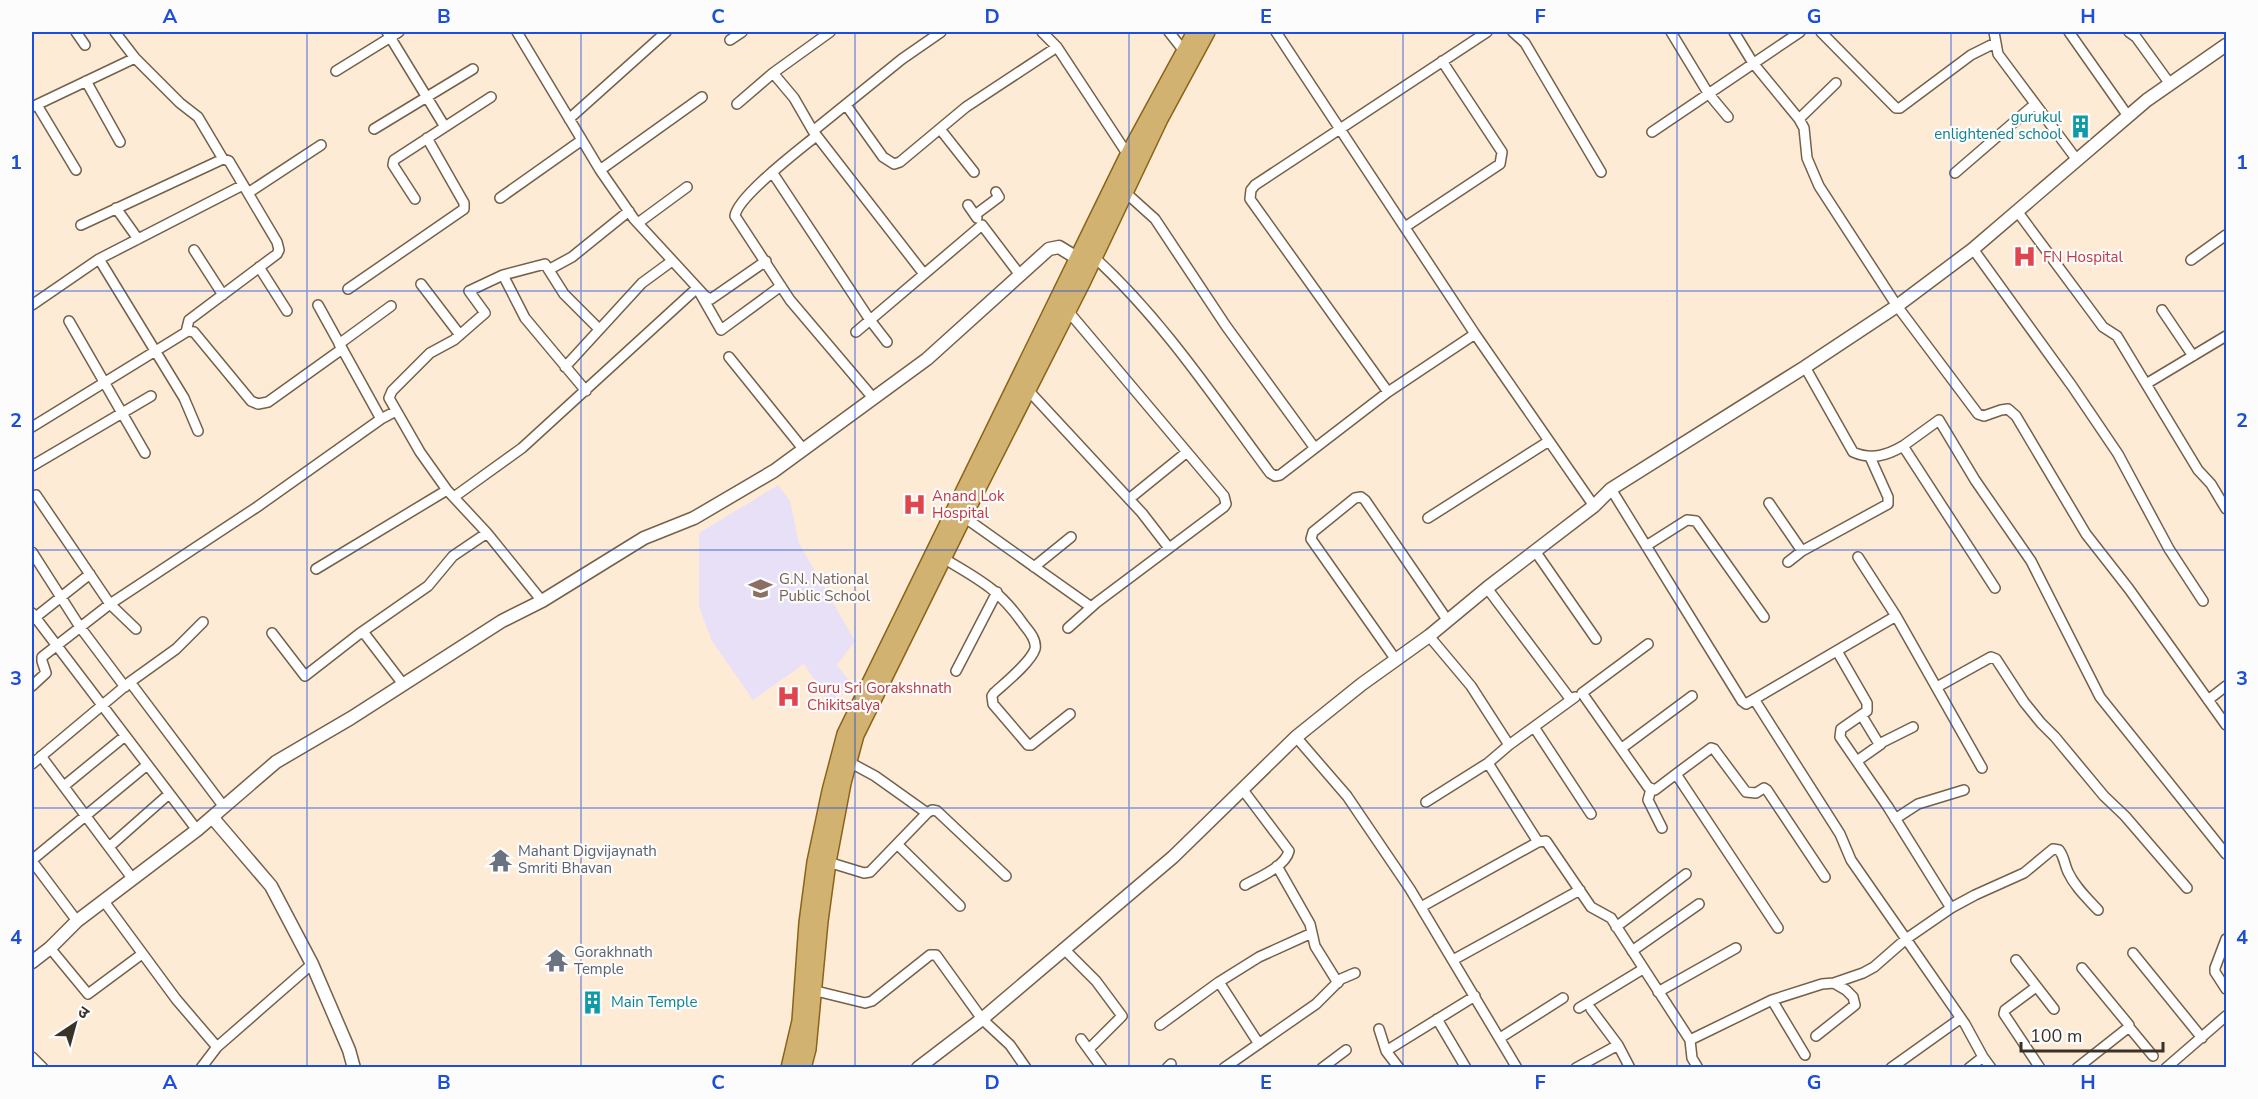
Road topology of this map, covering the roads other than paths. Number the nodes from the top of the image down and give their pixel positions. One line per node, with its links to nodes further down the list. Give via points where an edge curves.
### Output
1 (76, 32): 25 (street)
2 (115, 32): 29 (street)
3 (518, 32): 48 (street)
4 (666, 32): 48 (street)
5 (742, 32): 23 (street)
6 (830, 32): 34 (street)
7 (941, 32): 45 (street)
8 (1042, 32): 27 (street)
9 (1169, 32): 28 (street)
10 (1195, 32): 28 (main road)
11 (1207, 32): 72 (main road)
12 (1276, 32): 51 (street)
13 (1487, 32): 30 (street)
14 (1513, 32): 67 (street, via 1525,43)
15 (1671, 32): 38 (street)
16 (1734, 32): 31 (street)
17 (1800, 32): 31 (street)
18 (1821, 32): 24 (street, via 1896,108 1971,55)
19 (1994, 32): 24 (street)
20 (2069, 32): 46 (street)
21 (2131, 32): 37 (street)
22 (392, 33): 33 (street); 39 (street)
23 (730, 40)
24 (1995, 44): 43 (street, via 1998,54)
25 (85, 45)
26 (2226, 45): 37 (street)
27 (1057, 47): 53 (street, via 966,107); 60 (street)
28 (1184, 51): 60 (main road)
29 (135, 58): 35 (street); 61 (street, via 198,117)
30 (1442, 61): 51 (street); 83 (street, via 1503,156 1500,164)
31 (1753, 63): 38 (street); 49 (street)
32 (473, 69): 39 (street)
33 (336, 71)
34 (773, 73): 42 (street); 55 (street, via 794,98)
35 (86, 81): 44 (street); 58 (street)
36 (1836, 83): 49 (street)
37 (2170, 84): 46 (street)
38 (1708, 93): 47 (street); 54 (street)
39 (427, 97): 50 (street); 52 (street)
40 (491, 97): 50 (street)
41 (702, 97): 64 (street)
42 (737, 104)
43 (2035, 104): 62 (street); 68 (street)
44 (33, 105): 63 (street)
45 (846, 105): 53 (street, via 883,157 894,164); 55 (street)
46 (2128, 116): 62 (street)
47 (1728, 117)
48 (569, 119): 57 (street)
49 (1799, 119): 107 (street, via 1819,186)
50 (445, 127): 56 (street)
51 (1340, 128): 83 (street); 130 (street, via 1255,185 1250,200)
52 (374, 129)
53 (940, 129): 66 (street)
54 (1652, 132)
55 (815, 134): 65 (street); 96 (street)
56 (428, 138): 74 (street, via 393,163); 102 (street, via 464,209)
57 (582, 140): 64 (street); 73 (street)
58 (120, 142)
59 (321, 146): 70 (street)
60 (1128, 155): 88 (main road)
61 (223, 159): 70 (street, via 229,161); 76 (street)
62 (2077, 160): 78 (street)
63 (76, 170)
64 (600, 170): 77 (street)
65 (772, 172): 93 (street, via 738,205 735,216); 111 (street)
66 (974, 172)
67 (1601, 172)
68 (1955, 173)
69 (687, 187): 80 (street)
70 (246, 189): 85 (street); 94 (street, via 279,246 277,254)
71 (996, 192): 79 (street, via 999,197)
72 (1125, 192): 89 (main road); 140 (street, via 1155,219)
73 (500, 198)
74 (415, 199)
75 (968, 205): 79 (street)
76 (116, 208): 81 (street); 85 (street)
77 (628, 211): 80 (street); 95 (street, via 572,257)
78 (2017, 211): 86 (street); 127 (street, via 2103,327 2117,336)
79 (975, 215): 82 (street)
80 (638, 223): 92 (street)
81 (81, 225)
82 (982, 225): 96 (street); 98 (street)
83 (1405, 227): 116 (street)
84 (2226, 235): 91 (street)
85 (138, 239): 90 (street)
86 (1972, 249): 107 (street); 174 (street, via 2118,454 2169,549)
87 (194, 250): 103 (street)
88 (1077, 258): 98 (street, via 1054,247); 314 (main road, via 842,741 815,862 800,1021)
89 (1094, 258): 110 (main road); 140 (street, via 1151,314 1270,473 1280,476)
90 (99, 259): 104 (street); 121 (street)
91 (2191, 260)
92 (672, 261): 101 (street); 113 (street, via 642,284)
93 (766, 261): 100 (street); 101 (street, via 711,299)
94 (259, 267): 103 (street); 109 (street)
95 (550, 269): 97 (street, via 542,264); 113 (street, via 564,294)
96 (924, 274): 111 (street)
97 (503, 275): 117 (street, via 469,291 485,313); 124 (street, via 519,309)
98 (1020, 275): 132 (street, via 927,359)
99 (421, 284): 117 (street)
100 (781, 286): 101 (street, via 721,330); 132 (street)
101 (697, 288): 129 (street)
102 (348, 289)
103 (223, 295): 114 (street, via 189,320)
104 (32, 305)
105 (318, 306): 120 (street)
106 (391, 306): 120 (street)
107 (1897, 306): 125 (street); 203 (street, via 1978,414 2008,409 2016,416 2086,534)
108 (2162, 310): 122 (street)
109 (287, 311)
110 (1068, 311): 128 (main road); 142 (street)
111 (870, 320): 115 (street); 119 (street)
112 (69, 321): 126 (street)
113 (599, 329): 124 (street)
114 (186, 332): 120 (street, via 194,332 258,404 268,402); 121 (street)
115 (856, 332)
116 (1474, 334): 130 (street); 138 (street)
117 (460, 335): 133 (street, via 430,352 392,391 389,398)
118 (2226, 336): 122 (street)
119 (886, 342)
120 (340, 346): 135 (street)
121 (155, 351): 126 (street); 137 (street, via 184,398)
122 (2193, 356): 127 (street)
123 (729, 357): 141 (street)
124 (565, 366): 129 (street)
125 (1805, 367): 144 (street, via 1853,452); 146 (street)
126 (103, 383): 134 (street); 136 (street)
127 (2146, 384): 153 (street)
128 (1028, 390): 150 (street); 154 (main road)
129 (586, 391): 149 (street, via 511,457)
130 (1388, 392): 140 (street)
131 (151, 396): 134 (street)
132 (874, 399): 141 (street)
133 (396, 411): 135 (street); 147 (street)
134 (121, 414): 143 (street); 145 (street)
135 (381, 419): 175 (street)
136 (32, 427)
137 (198, 431)
138 (1549, 441): 152 (street); 155 (street)
139 (1903, 446): 144 (street, via 1887,455); 170 (street); 240 (street, via 1939,420 2031,561 2100,697)
140 (1314, 447)
141 (804, 450): 173 (street, via 694,519 644,538)
142 (1187, 452): 150 (street); 159 (street, via 1224,496 1226,504)
143 (145, 453)
144 (1870, 457): 161 (street, via 1888,504)
145 (32, 466)
146 (1611, 489): 152 (street); 158 (street)
147 (447, 490): 149 (street); 167 (street)
148 (36, 495): 168 (street)
149 (454, 497): 156 (street)
150 (1129, 499): 159 (street)
151 (1769, 502): 161 (street)
152 (1594, 506): 160 (street)
153 (2226, 509)
154 (964, 517): 164 (main road); 166 (street)
155 (1428, 518)
156 (487, 533): 173 (street); 186 (street, via 453,556 428,586)
157 (1071, 537): 166 (street)
158 (1646, 546): 179 (street, via 1687,520 1696,521); 201 (street, via 1742,701 1746,704)
159 (1169, 548): 176 (street)
160 (1535, 551): 169 (street); 188 (street)
161 (1802, 551): 165 (street)
162 (32, 552): 172 (street)
163 (1858, 557): 177 (street)
164 (944, 558): 171 (street); 217 (main road, via 856,735)
165 (1788, 562)
166 (1034, 567): 176 (street)
167 (316, 569)
168 (90, 574): 172 (street); 175 (street)
169 (1487, 588): 180 (street); 202 (street)
170 (1995, 588)
171 (997, 592): 193 (street); 205 (street, via 1014,610 1035,650 994,693 993,704 1028,745)
172 (61, 597): 178 (street); 182 (street)
173 (542, 601): 195 (street, via 502,621)
174 (2203, 601)
175 (110, 604): 182 (street); 183 (street)
176 (1091, 607): 184 (street)
177 (1896, 616): 191 (street); 198 (street)
178 (32, 617): 190 (street)
179 (1764, 617)
180 (1448, 621): 187 (street); 192 (street, via 1365,500 1355,498 1313,532 1311,539)
181 (203, 622): 194 (street, via 176,649)
182 (80, 627): 190 (street); 194 (street)
183 (136, 628)
184 (1068, 628)
185 (272, 633): 186 (street, via 305,676)
186 (359, 634): 195 (street, via 367,635)
187 (1429, 636): 192 (street); 213 (street, via 1471,686)
188 (1596, 639)
189 (1648, 644): 199 (street)
190 (56, 646): 196 (street, via 42,659 47,669 45,675); 204 (street)
191 (1837, 651): 201 (street); 206 (street, via 1868,704)
192 (1396, 660): 211 (street)
193 (956, 671)
194 (127, 684): 204 (street); 229 (street)
195 (403, 684): 229 (street, via 276,762)
196 (32, 686)
197 (2226, 686): 203 (street)
198 (1937, 687): 221 (street); 249 (street, via 1991,657 1996,659 2041,723)
199 (1582, 693): 202 (street); 214 (street)
200 (1692, 696): 214 (street)
201 (1754, 699): 261 (street, via 1840,834 1851,860)
202 (1571, 700): 208 (street)
203 (2208, 700): 207 (street)
204 (102, 707): 210 (street); 215 (street)
205 (1070, 714)
206 (1862, 716): 212 (street); 216 (street, via 1840,733)
207 (2226, 725)
208 (1534, 727): 213 (street); 231 (street)
209 (1913, 727): 212 (street)
210 (125, 736): 220 (street); 223 (street)
211 (1296, 736): 225 (street); 254 (street, via 1347,796)
212 (1881, 744): 216 (street)
213 (1509, 745): 218 (street)
214 (1622, 748): 224 (street)
215 (41, 756): 219 (street); 223 (street)
216 (1857, 761): 234 (street)
217 (849, 762): 230 (street); 242 (main road)
218 (1488, 763): 228 (street); 237 (street)
219 (32, 764)
220 (147, 765): 227 (street); 232 (street)
221 (1982, 768)
222 (1676, 774): 224 (street); 246 (street, via 1710,748 1714,749 1746,792 1767,790); 259 (street)
223 (64, 786): 232 (street)
224 (1651, 789): 235 (street, via 1648,801)
225 (1243, 790): 243 (street, via 1287,847 1288,855); 265 (street, via 1173,857)
226 (1964, 790): 234 (street, via 1918,804)
227 (169, 794): 236 (street); 239 (street)
228 (1426, 802)
229 (225, 807): 233 (street)
230 (927, 813): 238 (street); 245 (street, via 937,811)
231 (1591, 814)
232 (86, 815): 239 (street); 241 (street)
233 (212, 817): 236 (street); 272 (street, via 272,886)
234 (1895, 819): 255 (street)
235 (1662, 828)
236 (197, 830): 247 (street)
237 (1538, 842): 250 (street, via 1546,841); 254 (street)
238 (897, 844): 242 (street, via 877,866 864,873); 253 (street)
239 (109, 847): 247 (street)
240 (2226, 854)
241 (32, 860): 257 (street)
242 (828, 862): 281 (main road)
243 (1276, 866): 248 (street); 260 (street)
244 (1686, 874): 258 (street)
245 (1006, 876)
246 (1825, 877)
247 (132, 878): 251 (street)
248 (1245, 885)
249 (2187, 888)
250 (1580, 890): 258 (street, via 1592,907 1611,918); 269 (street)
251 (103, 900): 257 (street); 268 (street)
252 (1699, 904): 266 (street)
253 (960, 906)
254 (1421, 908): 269 (street)
255 (1951, 908): 256 (street, via 2024,873 2056,849 2065,858 2073,880); 261 (street)
256 (2098, 910)
257 (77, 921): 263 (street)
258 (1616, 927): 266 (street)
259 (1778, 928)
260 (1312, 933): 276 (street, via 1259,957); 277 (street, via 1315,946)
261 (1906, 939): 278 (street, via 1874,967); 290 (street)
262 (2226, 939): 280 (street, via 2215,972)
263 (50, 948): 268 (street, via 88,994); 271 (street)
264 (1736, 948): 282 (street)
265 (1064, 950): 291 (street); 304 (street, via 1122,1016)
266 (1632, 951): 274 (street)
267 (2133, 953): 298 (street)
268 (142, 954): 303 (street)
269 (1453, 960): 283 (street)
270 (2016, 960): 279 (street)
271 (32, 962)
272 (312, 964): 303 (street); 313 (street)
273 (2082, 968): 294 (street)
274 (1643, 969): 282 (street); 286 (street)
275 (1355, 972): 277 (street)
276 (1219, 982): 293 (street); 301 (street)
277 (1338, 983): 301 (street, via 1316,1004)
278 (1834, 983): 285 (street); 296 (street, via 1853,997 1854,1006)
279 (2036, 987): 288 (street); 330 (street, via 2004,1014)
280 (2226, 989)
281 (812, 990): 291 (street, via 865,1003 930,955 936,955); 315 (main road)
282 (1658, 992): 300 (street)
283 (1474, 996): 292 (street); 297 (street)
284 (1563, 998): 297 (street)
285 (1772, 1000): 300 (street); 307 (street)
286 (1579, 1008)
287 (1591, 1009): 302 (street)
288 (2054, 1009)
289 (2226, 1016): 298 (street)
290 (1961, 1018): 310 (street); 327 (street)
291 (982, 1019): 316 (street); 317 (street, via 1010,1045)
292 (1437, 1019): 306 (street); 322 (street)
293 (1160, 1025)
294 (2129, 1027): 308 (street); 331 (street)
295 (1379, 1029): 306 (street)
296 (1816, 1036)
297 (1500, 1038): 323 (street)
298 (2202, 1038): 332 (street)
299 (1082, 1039): 304 (street)
300 (1690, 1040): 326 (street, via 1692,1058)
301 (1259, 1044): 319 (street)
302 (1618, 1045): 324 (street); 325 (street)
303 (217, 1047): 312 (street)
304 (1089, 1049): 318 (street)
305 (1346, 1050): 320 (street)
306 (1386, 1051): 321 (street)
307 (1805, 1055)
308 (2152, 1056)
309 (32, 1057): 311 (street)
310 (1983, 1057): 328 (street); 329 (street)
311 (44, 1068)
312 (201, 1068)
313 (354, 1068)
314 (789, 1068)
315 (803, 1068)
316 (918, 1068)
317 (1026, 1068)
318 (1102, 1068)
319 (1224, 1068)
320 (1322, 1068)
321 (1399, 1068)
322 (1466, 1068)
323 (1517, 1068)
324 (1576, 1068)
325 (1630, 1068)
326 (1698, 1068)
327 (1891, 1068)
328 (1969, 1068)
329 (1991, 1068)
330 (2040, 1068)
331 (2077, 1068)
332 (2166, 1068)

